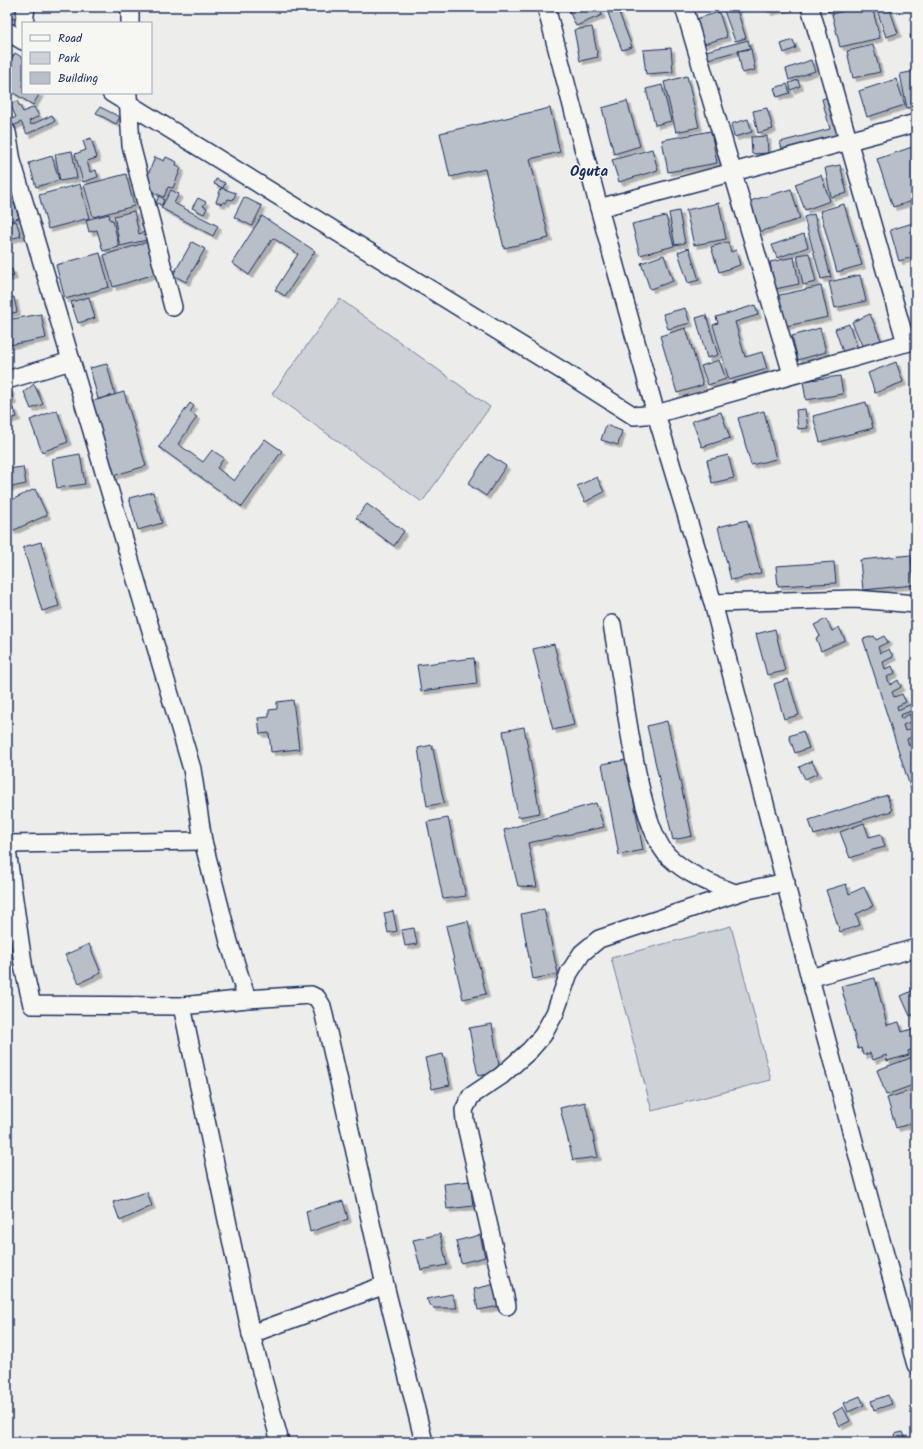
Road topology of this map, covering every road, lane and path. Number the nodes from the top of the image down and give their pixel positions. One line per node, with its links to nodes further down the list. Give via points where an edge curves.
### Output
1 (26, 7): 6 (street)
2 (130, 7): 7 (street)
3 (546, 7): 16 (street)
4 (684, 7): 15 (street)
5 (810, 7): 14 (street)
6 (24, 22)
7 (130, 22)
8 (7, 31): 9 (street)
9 (22, 38)
10 (114, 94): 11 (street)
11 (128, 98): 17 (street, via 131,145); 22 (street, via 634,416)
12 (916, 123): 14 (street)
13 (7, 132): 19 (street, via 12,161)
14 (848, 141): 15 (street); 18 (street)
15 (732, 171): 16 (street); 20 (street)
16 (599, 208): 22 (street)
17 (172, 306)
18 (911, 342): 20 (street)
19 (71, 362): 21 (street); 26 (street, via 192,769)
20 (792, 374): 22 (street)
21 (7, 380)
22 (656, 414): 23 (street)
23 (713, 603): 24 (street, via 855,599); 29 (street)
24 (916, 604)
25 (612, 624): 30 (street, via 635,759 643,797 656,837 669,857 696,877)
26 (204, 841): 27 (street); 33 (street, via 229,942)
27 (7, 844)
28 (7, 850): 34 (street, via 24,970 32,1005)
29 (786, 882): 30 (street); 32 (street)
30 (735, 893): 36 (street, via 599,939 582,953 569,973 555,1013 543,1035 501,1076 471,1096 467,1102 464,1110 465,1121)
31 (916, 948): 32 (street)
32 (810, 978): 38 (street)
33 (247, 999): 34 (street); 35 (street, via 312,995 322,1006)
34 (182, 1006): 37 (street)
35 (385, 1285): 37 (street); 40 (street)
36 (507, 1306)
37 (251, 1334): 39 (street)
38 (916, 1365)
39 (280, 1442)
40 (424, 1442)

